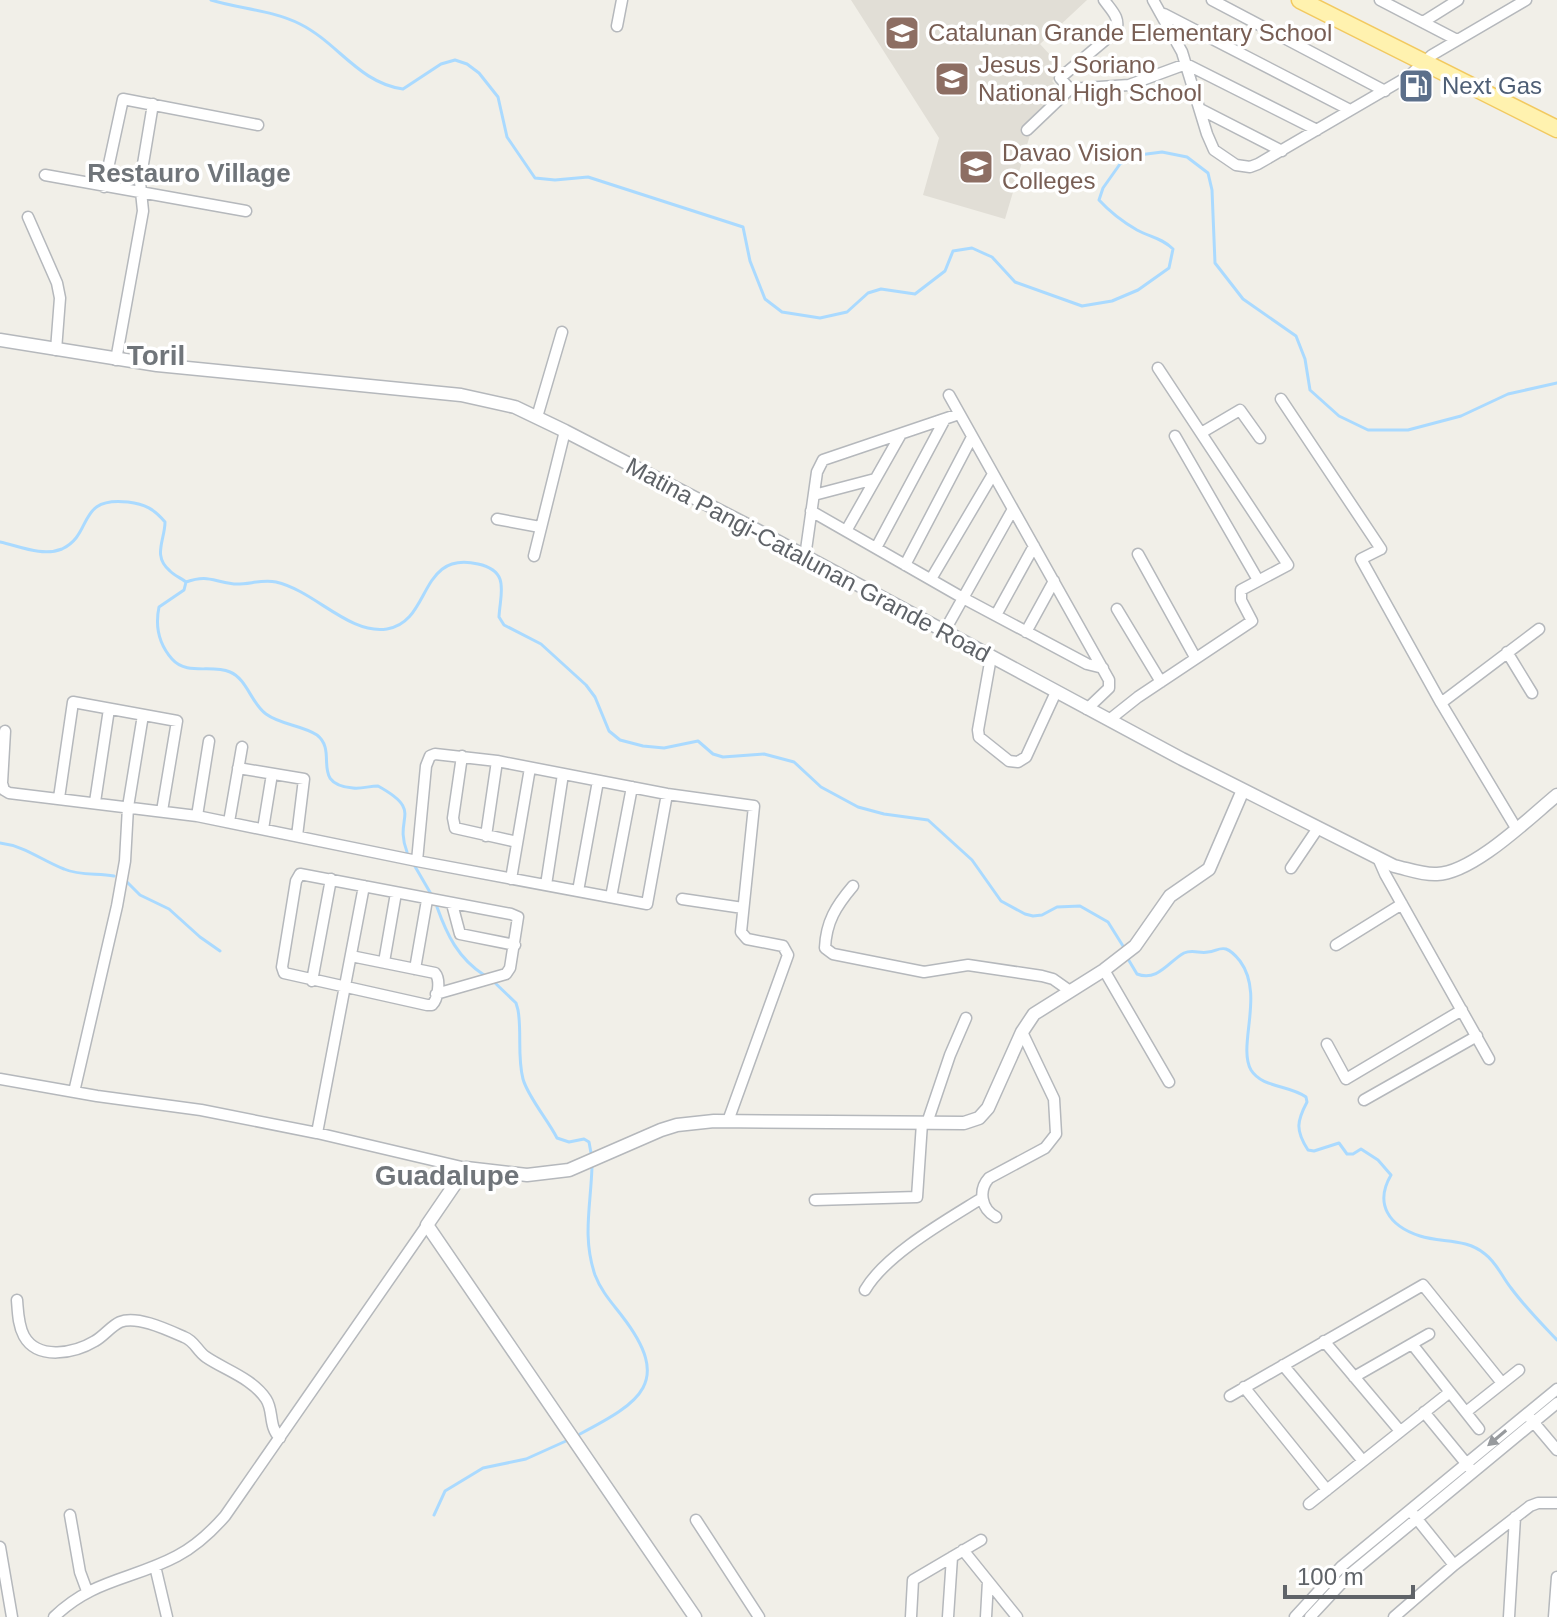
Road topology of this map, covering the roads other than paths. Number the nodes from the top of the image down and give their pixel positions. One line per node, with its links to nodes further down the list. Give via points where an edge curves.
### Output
1 (622, 0): 11 (street)
2 (1104, 0): 15 (street, via 1118,26 1060,78)
3 (1153, 0): 9 (street)
4 (1212, 0): 16 (street)
5 (1300, 0): 13 (main road)
6 (1458, 0): 10 (street)
7 (1526, 0): 12 (street)
8 (1384, 1): 10 (street)
9 (1162, 13): 14 (street); 19 (street)
10 (1423, 22): 12 (street)
11 (617, 26)
12 (1457, 40): 13 (street)
13 (1423, 62): 16 (street); 21 (main road)
14 (1186, 64): 15 (street, via 1129,85); 18 (street); 23 (street)
15 (1070, 89): 22 (street)
16 (1385, 91): 19 (street)
17 (153, 104): 20 (street); 26 (street, via 123,99); 27 (street)
18 (1200, 109): 24 (street); 24 (street, via 1210,143 1228,162 1250,167)
19 (1350, 110): 23 (street)
20 (258, 125)
21 (1557, 129)
22 (1027, 130)
23 (1317, 130): 24 (street)
24 (1282, 151)
25 (45, 175): 26 (street)
26 (104, 187): 27 (street)
27 (140, 194): 28 (street); 33 (street, via 143,211)
28 (246, 211)
29 (28, 217): 32 (street, via 57,283)
30 (562, 332): 38 (street)
31 (0, 340): 32 (street, Matina Pangi-Catalunan Grande Road)
32 (56, 350): 33 (street, Matina Pangi-Catalunan Grande Road)
33 (116, 360): 38 (street, Matina Pangi-Catalunan Grande Road, via 480,398)
34 (1158, 368): 41 (street)
35 (949, 395): 37 (street)
36 (1281, 399): 76 (street, via 1381,549 1361,559)
37 (959, 414): 39 (street); 44 (street)
38 (537, 417): 40 (street, Matina Pangi-Catalunan Grande Road)
39 (945, 419): 42 (street); 55 (street)
40 (565, 431): 52 (street); 58 (street, Matina Pangi-Catalunan Grande Road)
41 (1201, 433): 45 (street, via 1240,410); 61 (street, via 1288,565)
42 (901, 434): 47 (street); 48 (street, via 827,458 820,463)
43 (1175, 436): 61 (street)
44 (972, 437): 46 (street); 59 (street)
45 (1260, 438)
46 (993, 474): 49 (street); 60 (street)
47 (875, 479): 48 (street); 53 (street)
48 (814, 495): 50 (street)
49 (1013, 509): 54 (street); 63 (street)
50 (811, 511): 53 (street); 58 (street)
51 (497, 519): 52 (street)
52 (540, 527): 57 (street)
53 (846, 531): 55 (street)
54 (1034, 546): 62 (street); 65 (street)
55 (876, 548): 59 (street)
56 (1138, 554): 71 (street)
57 (534, 556)
58 (805, 557): 67 (street, Matina Pangi-Catalunan Grande Road)
59 (905, 565): 60 (street)
60 (931, 579): 63 (street)
61 (1258, 580): 71 (street, via 1240,593 1252,621)
62 (1054, 581): 68 (street); 72 (street)
63 (963, 598): 65 (street); 67 (street)
64 (1117, 609): 73 (street)
65 (996, 615): 68 (street)
66 (1539, 629): 69 (street)
67 (944, 632): 70 (street, Matina Pangi-Catalunan Grande Road)
68 (1026, 632): 72 (street)
69 (1507, 652): 75 (street); 76 (street)
70 (991, 657): 74 (street, Matina Pangi-Catalunan Grande Road); 74 (street, via 978,730 983,743 1009,761 1026,757)
71 (1195, 657): 73 (street)
72 (1103, 668): 78 (street, via 1109,688)
73 (1161, 682): 80 (street)
74 (1056, 692): 78 (street, Matina Pangi-Catalunan Grande Road)
75 (1532, 693)
76 (1441, 703): 102 (street)
77 (109, 709): 79 (street); 95 (street, via 73,702); 96 (street)
78 (1087, 709): 80 (street, Matina Pangi-Catalunan Grande Road)
79 (143, 715): 97 (street); 98 (street, via 177,721)
80 (1109, 720): 92 (street, Matina Pangi-Catalunan Grande Road)
81 (5, 731): 95 (street, via 4,790)
82 (209, 741): 99 (street)
83 (242, 747): 86 (street)
84 (462, 756): 85 (street); 105 (street, via 453,824); 108 (street, via 435,754 427,760)
85 (497, 761): 87 (street); 105 (street)
86 (238, 768): 88 (street); 100 (street)
87 (530, 768): 89 (street); 106 (street)
88 (272, 774): 103 (street); 104 (street, via 304,779)
89 (563, 774): 90 (street); 112 (street)
90 (598, 781): 91 (street); 115 (street)
91 (632, 787): 93 (street); 117 (street)
92 (1243, 790): 101 (street, Matina Pangi-Catalunan Grande Road); 128 (street, via 1209,869 1170,896 1135,946)
93 (667, 794): 117 (street, via 647,904); 122 (street, via 754,806)
94 (1557, 795): 102 (street, Matina Pangi-Catalunan Grande Road)
95 (59, 798): 96 (street)
96 (95, 802): 97 (street)
97 (128, 807): 98 (street); 141 (street, via 117,906)
98 (162, 811): 99 (street)
99 (197, 816): 100 (street)
100 (229, 822): 103 (street)
101 (1318, 828): 107 (street, Matina Pangi-Catalunan Grande Road); 109 (street)
102 (1516, 828): 107 (street, Matina Pangi-Catalunan Grande Road, via 1480,857 1437,875)
103 (263, 829): 104 (street)
104 (297, 836): 108 (street)
105 (486, 836): 106 (street)
106 (517, 842): 111 (street)
107 (1378, 858): 121 (street)
108 (417, 861): 111 (street)
109 (1291, 868)
110 (331, 879): 113 (street); 129 (street); 129 (street, via 300,874 296,881 282,970)
111 (511, 879): 112 (street)
112 (546, 885): 115 (street)
113 (364, 886): 116 (street); 125 (street)
114 (853, 886): 131 (street, via 833,910 825,935 825,948 833,954 924,972 968,965 1024,973 1053,979)
115 (578, 891): 117 (street)
116 (396, 893): 119 (street); 126 (street)
117 (611, 897)
118 (682, 899): 122 (street)
119 (427, 900): 120 (street); 127 (street)
120 (452, 904): 123 (street, via 460,934); 123 (street, via 516,915)
121 (1402, 904): 124 (street); 133 (street)
122 (743, 908): 143 (street, via 742,936 783,946 788,955)
123 (515, 945): 132 (street, via 503,976)
124 (1336, 945)
125 (351, 956): 126 (street); 130 (street)
126 (384, 962): 127 (street)
127 (415, 969): 132 (street, via 437,975)
128 (1104, 970): 131 (street); 140 (street)
129 (312, 981): 130 (street)
130 (345, 988): 132 (street, via 430,1006); 145 (street)
131 (1070, 991): 135 (street, via 1034,1014)
132 (436, 994)
133 (1462, 1010): 136 (street); 137 (street, via 1346,1079)
134 (966, 1018): 144 (street)
135 (1022, 1032): 144 (street, via 979,1118); 147 (street, via 1054,1099 1056,1134 1045,1148 989,1178)
136 (1477, 1036): 138 (street); 142 (street)
137 (1327, 1044)
138 (1489, 1059)
139 (0, 1079): 141 (street)
140 (1169, 1082)
141 (74, 1092): 145 (street)
142 (1364, 1100)
143 (728, 1121): 144 (street); 146 (street, via 661,1130 569,1170 519,1175)
144 (924, 1123): 148 (street, via 917,1197)
145 (317, 1133): 146 (street)
146 (466, 1168): 150 (street)
147 (982, 1198): 149 (street); 151 (street, via 925,1234)
148 (815, 1200)
149 (996, 1217)
150 (427, 1225): 170 (street); 194 (street)
151 (865, 1290)
152 (17, 1300): 170 (street, via 25,1338 48,1352 78,1349 128,1321 192,1340 206,1357 262,1393)
153 (1429, 1334): 155 (street)
154 (1324, 1341): 156 (street); 158 (street); 159 (street, via 1423,1285)
155 (1412, 1344): 158 (street); 162 (street)
156 (1283, 1365): 160 (street); 172 (street)
157 (1519, 1370): 159 (street)
158 (1354, 1377): 169 (street)
159 (1502, 1383): 166 (street)
160 (1244, 1387): 163 (street); 174 (street)
161 (1557, 1389): 167 (street)
162 (1450, 1392): 165 (street); 166 (street)
163 (1230, 1396)
164 (1557, 1403): 167 (street)
165 (1424, 1412): 169 (street); 173 (street)
166 (1466, 1412): 168 (street)
167 (1529, 1418): 171 (street); 173 (street)
168 (1479, 1429)
169 (1400, 1431): 172 (street)
170 (280, 1438): 186 (street, via 212,1531)
171 (1557, 1450)
172 (1363, 1461): 174 (street)
173 (1470, 1468): 177 (street)
174 (1327, 1490): 176 (street)
175 (1557, 1503): 179 (street, via 1535,1504)
176 (1309, 1504)
177 (1412, 1514): 185 (street); 200 (street, via 1342,1566); 201 (street)
178 (70, 1515): 190 (street)
179 (1515, 1517): 185 (street); 203 (street)
180 (696, 1520): 195 (street)
181 (981, 1540): 183 (street)
182 (0, 1547): 191 (street)
183 (963, 1550): 184 (street); 188 (street)
184 (952, 1557): 196 (street, via 913,1580); 197 (street)
185 (1454, 1565): 202 (street)
186 (155, 1566): 190 (street); 193 (street)
187 (1557, 1577): 189 (street)
188 (988, 1581): 198 (street); 199 (street)
189 (1557, 1590): 204 (street)
190 (87, 1591): 192 (street)
191 (12, 1617)
192 (54, 1617)
193 (167, 1617)
194 (695, 1617)
195 (759, 1617)
196 (911, 1617)
197 (948, 1617)
198 (986, 1617)
199 (1017, 1617)
200 (1295, 1617)
201 (1310, 1617)
202 (1394, 1617)
203 (1509, 1617)
204 (1554, 1617)

